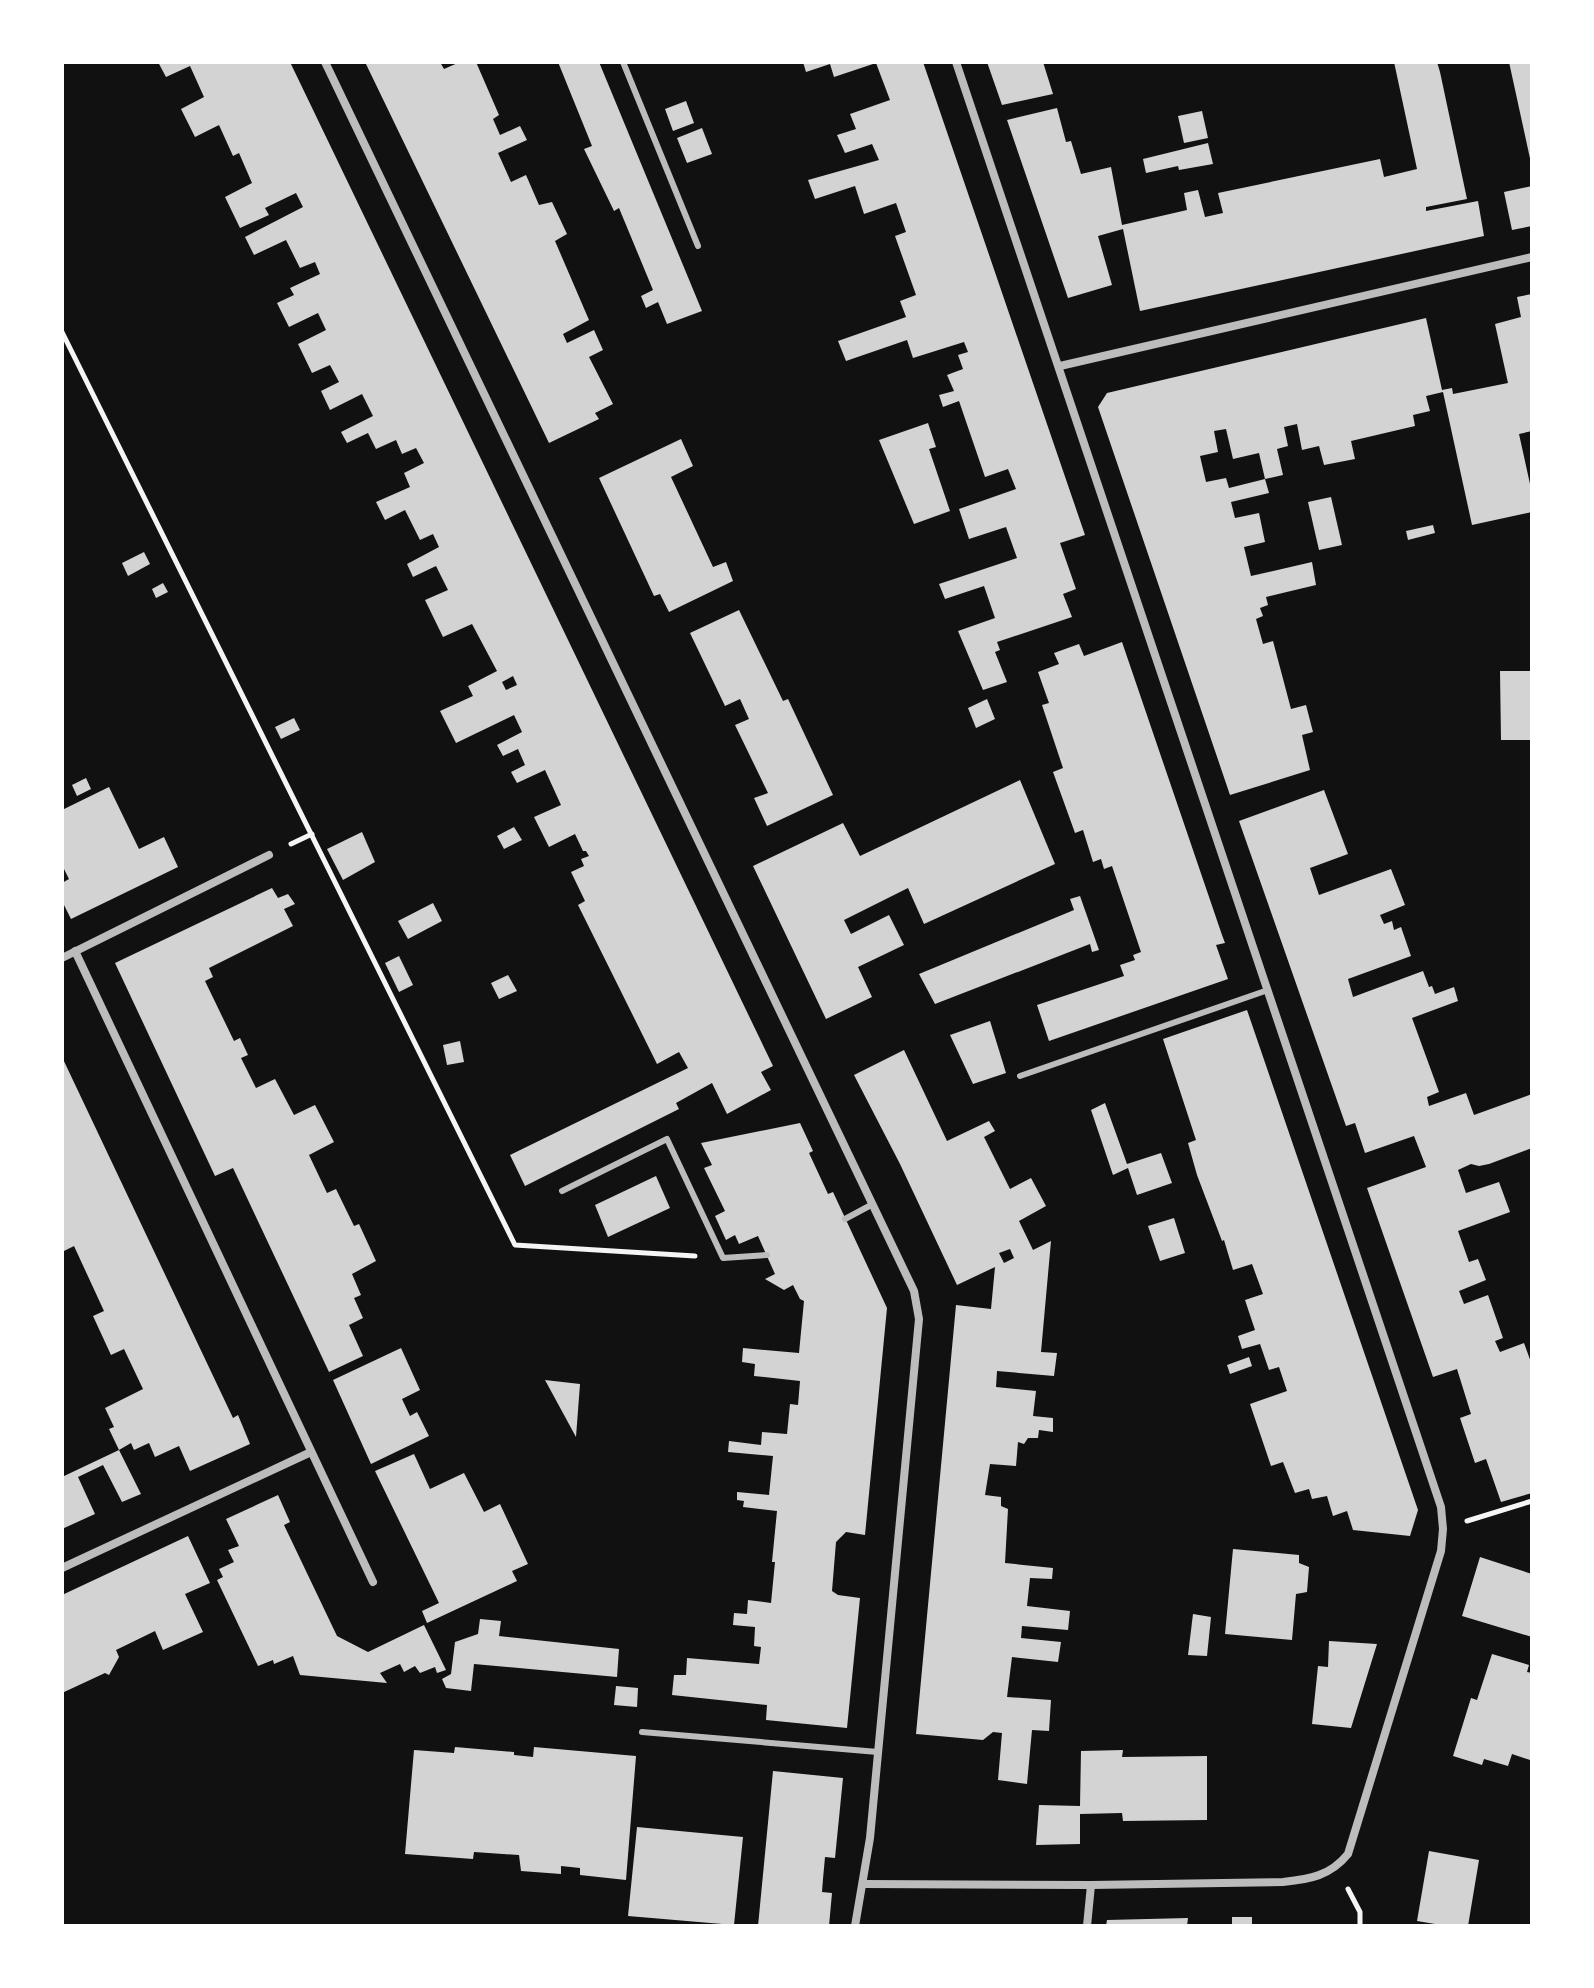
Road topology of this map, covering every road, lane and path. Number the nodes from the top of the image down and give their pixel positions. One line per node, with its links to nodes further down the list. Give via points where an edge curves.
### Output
1 (325, 62): 14 (street)
2 (623, 62): 4 (lane)
3 (956, 62): 7 (street)
4 (698, 246)
5 (1532, 257): 7 (street)
6 (62, 332): 17 (path, via 515,1245)
7 (1060, 366): 11 (street)
8 (269, 855): 9 (street)
9 (75, 951): 10 (street); 18 (street)
10 (62, 958)
11 (1268, 990): 12 (lane); 20 (street, via 1441,1507)
12 (1020, 1076)
13 (562, 1191): 17 (lane, via 667,1139)
14 (873, 1204): 15 (lane); 24 (street, via 909,1276 919,1319)
15 (845, 1219)
16 (767, 1255): 17 (lane)
17 (723, 1258)
18 (311, 1452): 21 (street); 22 (street)
19 (1532, 1501): 20 (path)
20 (1443, 1529): 25 (street, via 1441,1551 1348,1854)
21 (62, 1568)
22 (373, 1582)
23 (642, 1732): 24 (lane)
24 (878, 1752): 26 (street)
25 (1337, 1867): 27 (street, via 1313,1879 1283,1882); 30 (path, via 1360,1912)
26 (863, 1884): 27 (street); 28 (street)
27 (1091, 1885): 29 (street)
28 (855, 1926)
29 (1087, 1926)
30 (1360, 1926)

